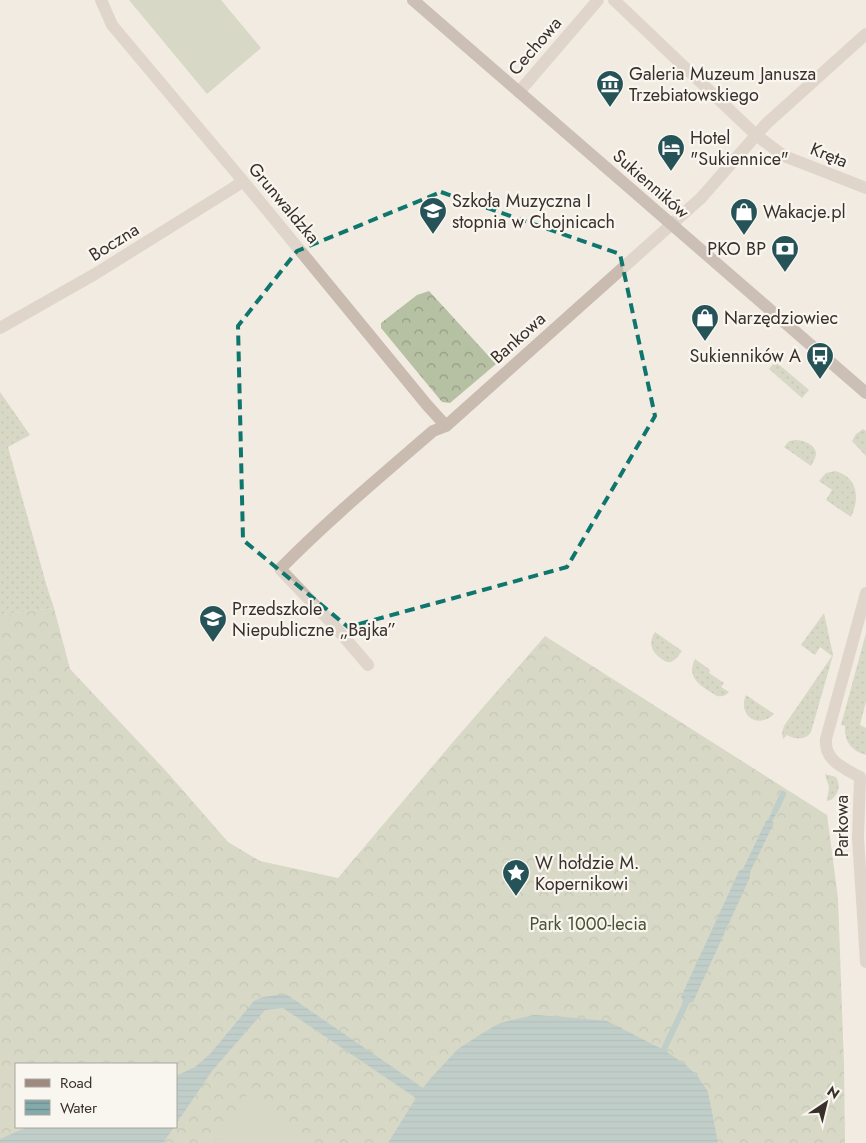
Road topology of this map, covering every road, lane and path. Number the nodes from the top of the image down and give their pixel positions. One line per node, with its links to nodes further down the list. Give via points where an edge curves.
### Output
1 (101, 0): 8 (street, Grunwaldzka, via 112,25)
2 (413, 0): 6 (main road, Sukienników)
3 (598, 0): 6 (street, Cechowa)
4 (614, 0): 7 (street, Kręta)
5 (866, 34): 7 (street, Bankowa)
6 (518, 92): 10 (main road, Sukienników)
7 (756, 135): 9 (street, Kręta, via 784,156); 10 (street, Bankowa, via 701,198)
8 (243, 181): 11 (street, Boczna); 13 (street, Grunwaldzka)
9 (866, 188)
10 (671, 224): 12 (main road, Sukienników); 13 (street, Bankowa)
11 (0, 328)
12 (866, 393)
13 (446, 426): 15 (street, Bankowa, via 433,431 306,542 280,569)
14 (866, 593): 16 (street, Parkowa, via 825,746 836,763 860,777 858,838)
15 (368, 665)
16 (866, 962)

